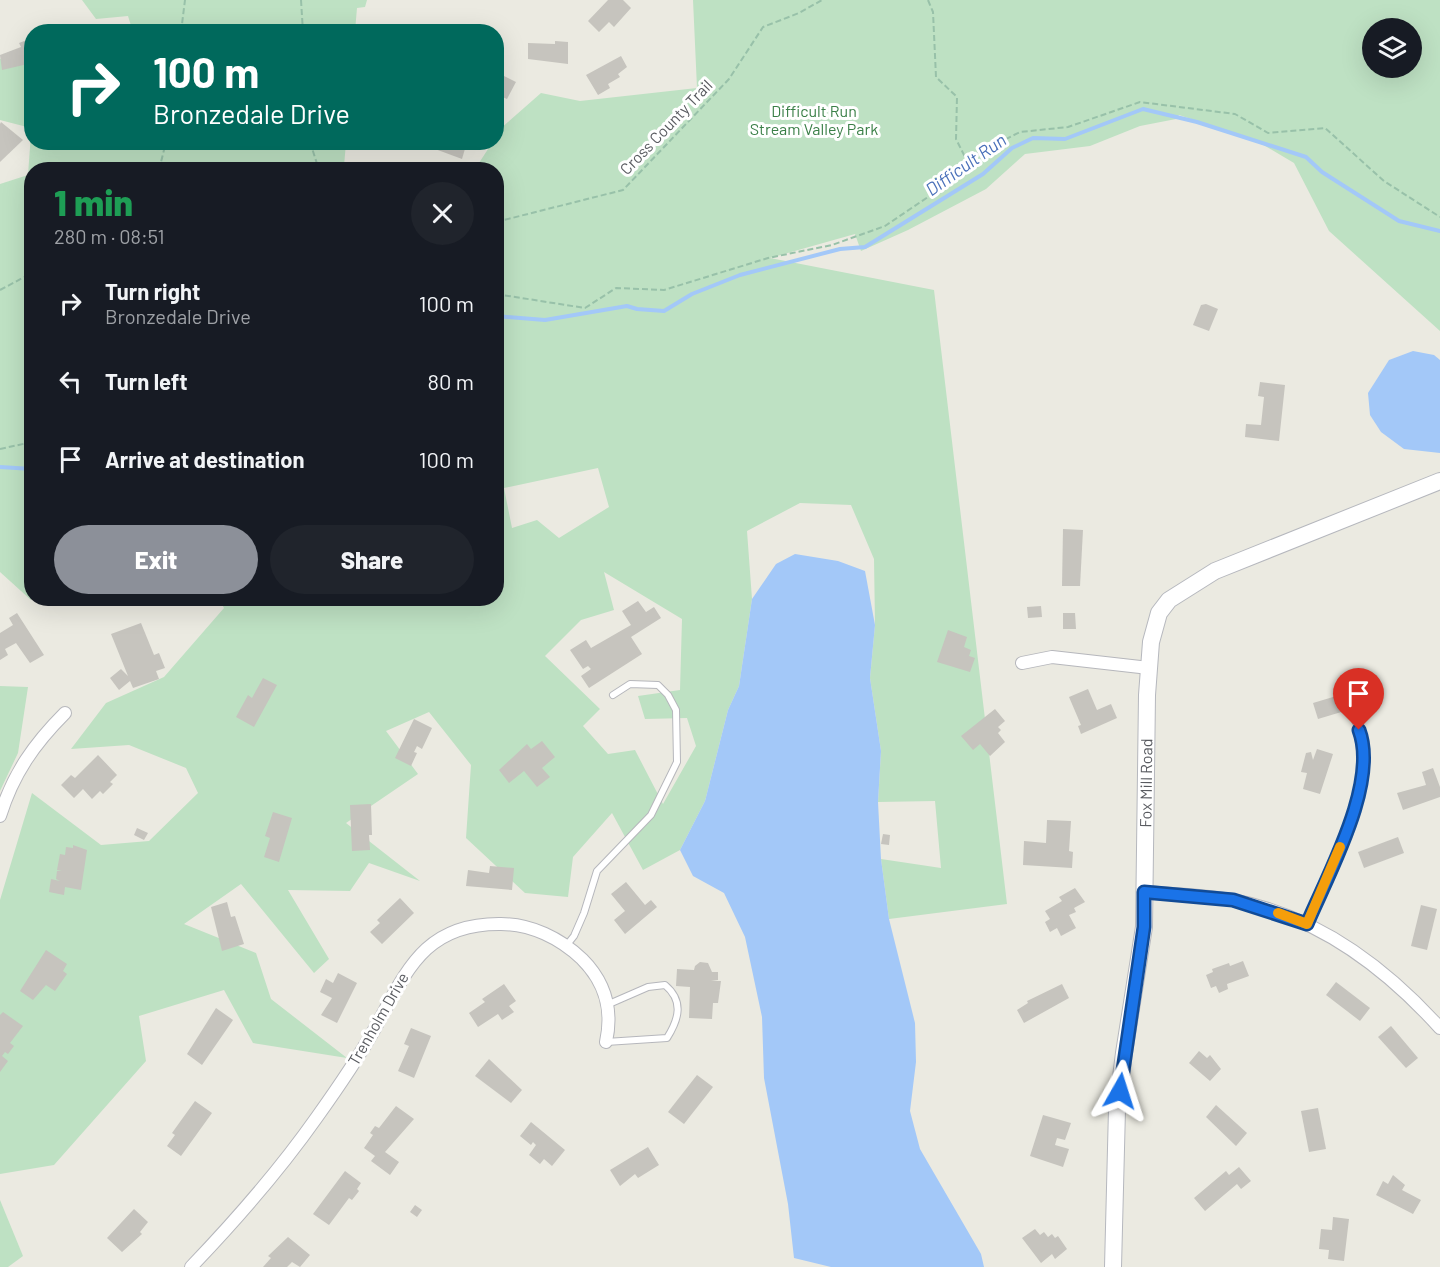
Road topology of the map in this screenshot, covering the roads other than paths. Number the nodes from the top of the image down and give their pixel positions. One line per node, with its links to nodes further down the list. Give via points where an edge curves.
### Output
1 (1440, 481): 3 (main road, Fox Mill Road, via 1276,544 1181,590 1159,613 1150,642)
2 (1022, 663): 3 (street, via 1052,657)
3 (1149, 668): 8 (main road, Fox Mill Road)
4 (613, 695): 10 (lane, via 630,684 658,685 668,695 676,710 677,762 651,815 597,871 584,913)
5 (64, 713): 7 (street, via 25,758)
6 (1354, 718): 9 (lane, via 1364,743 1362,785)
7 (0, 816)
8 (1144, 892): 9 (street, via 1233,900); 15 (main road, Fox Mill Road, via 1144,927 1118,1110)
9 (1307, 924): 12 (street, via 1390,976)
10 (566, 946): 11 (street, Trenholm Drive, via 596,977); 14 (street, Trenholm Drive, via 533,929 487,924 455,932 418,955 316,1118 230,1226)
11 (609, 1004): 13 (street, Trenholm Drive); 13 (lane, via 648,987 665,985 675,993 679,1011 667,1038)
12 (1440, 1028)
13 (606, 1042)
14 (191, 1267)
15 (1113, 1267)

